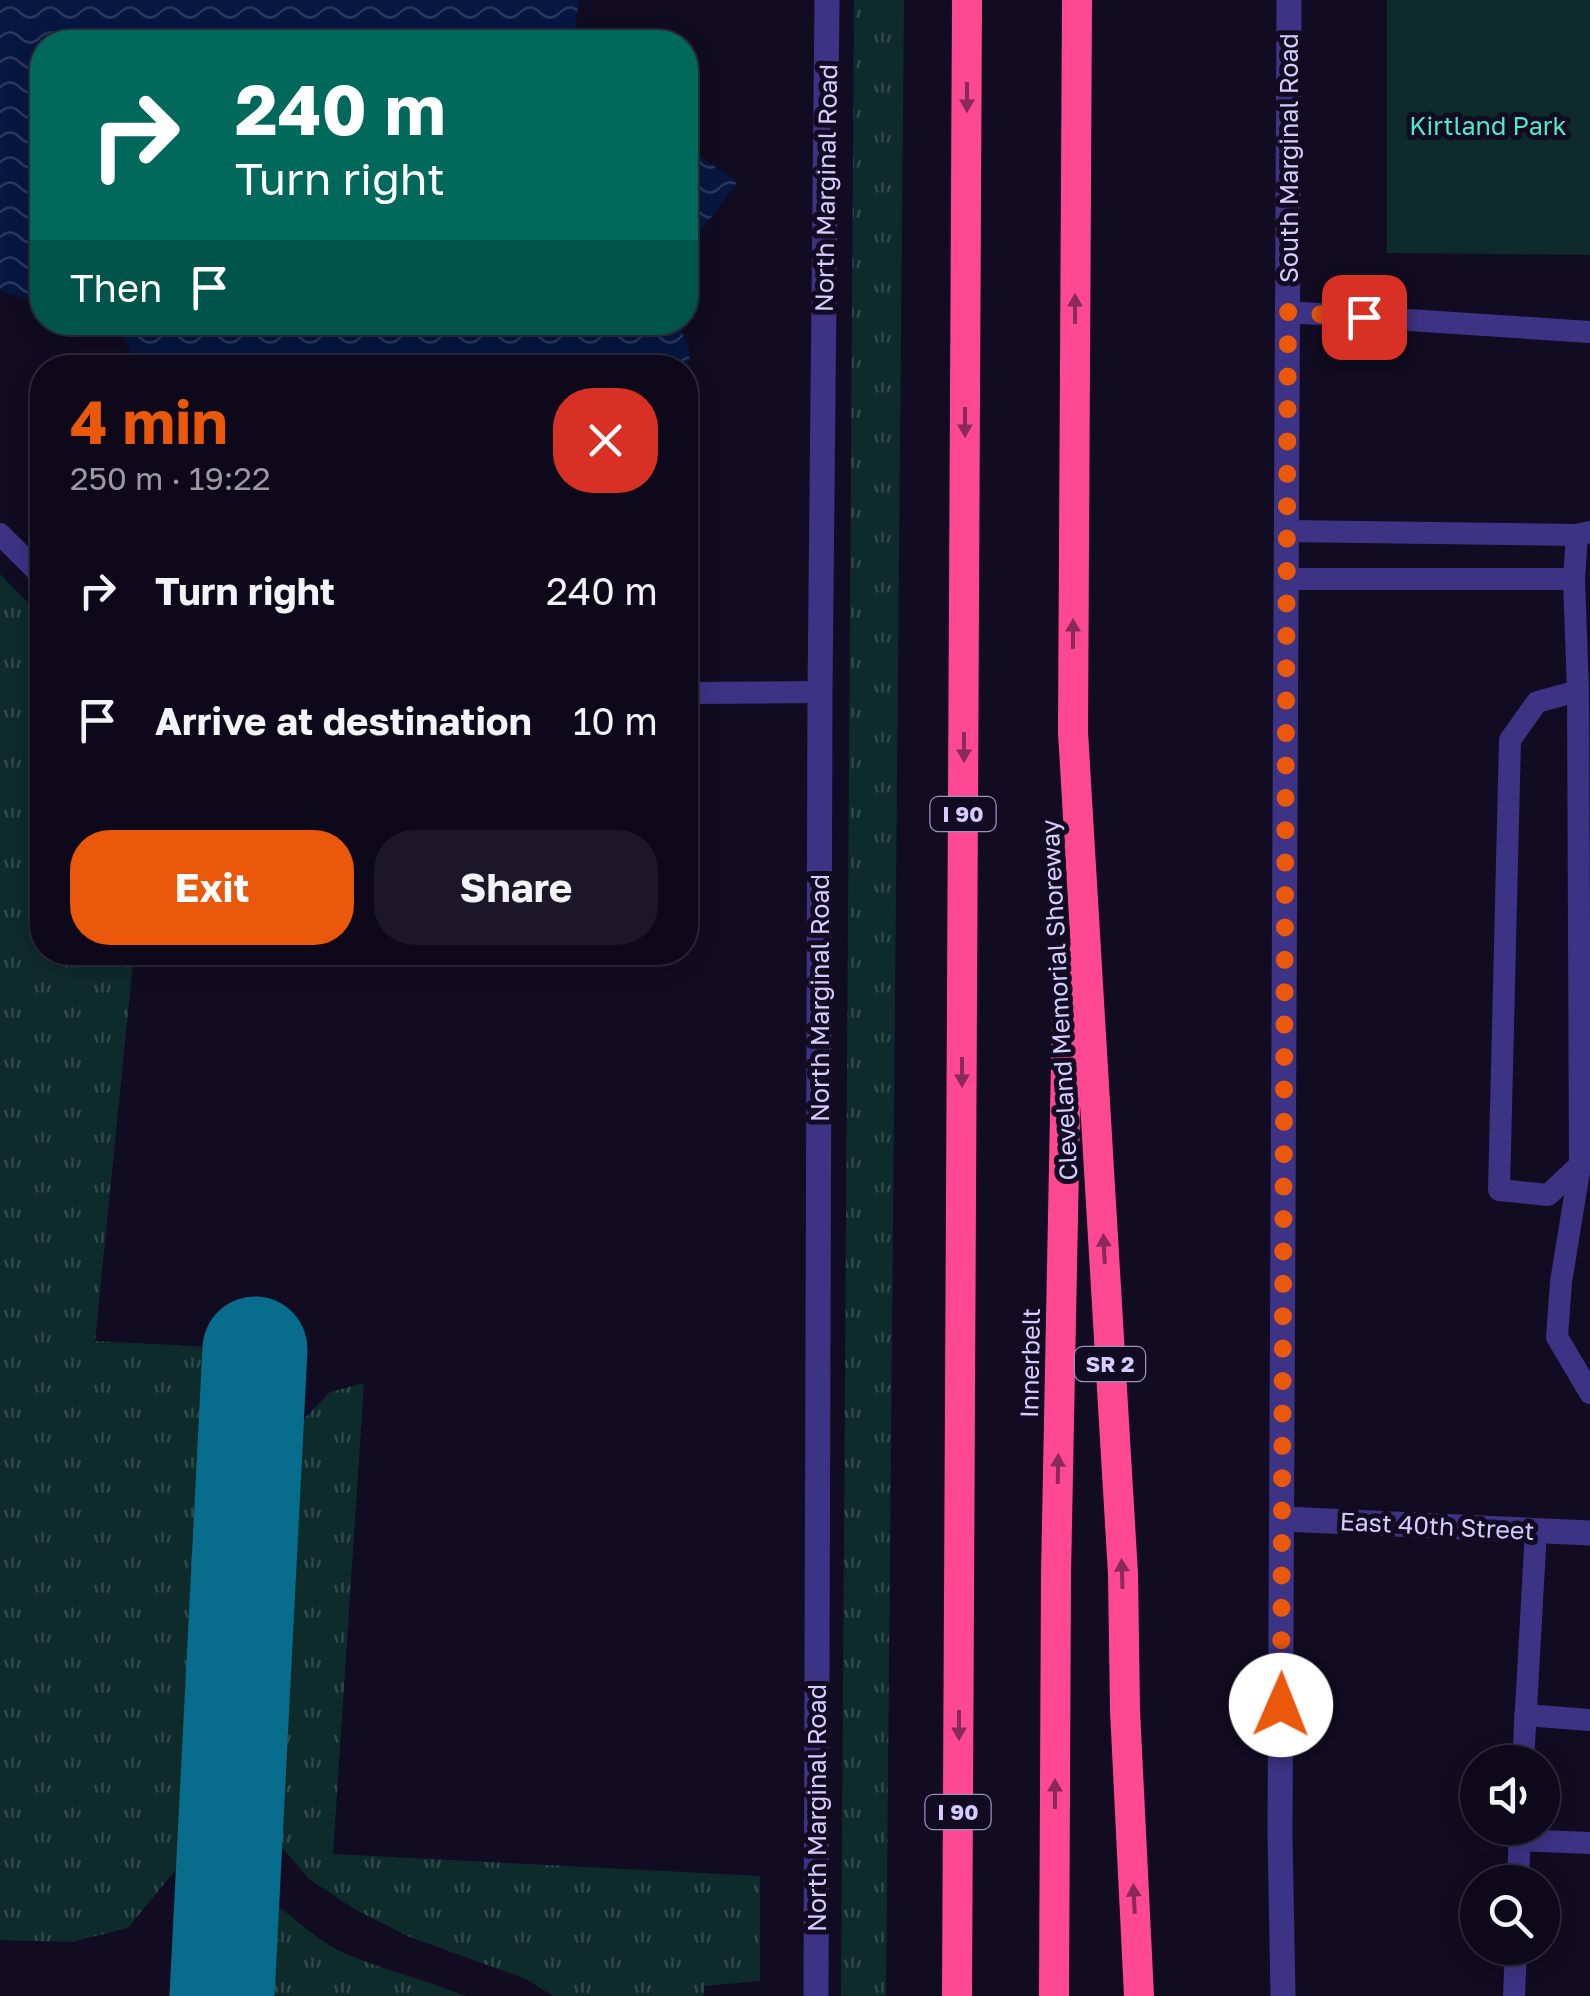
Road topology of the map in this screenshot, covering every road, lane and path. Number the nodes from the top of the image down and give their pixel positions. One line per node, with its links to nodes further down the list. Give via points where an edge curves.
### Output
1 (828, 0): 14 (street, North Marginal Road)
2 (967, 0): 30 (highway, I 90, one-way to 30)
3 (1077, 0): 16 (highway, Cleveland Memorial Shoreway, one-way to 3)
4 (1290, 0): 5 (street, South Marginal Road)
5 (1288, 312): 6 (lane); 7 (street, South Marginal Road)
6 (1590, 332)
7 (1286, 530): 8 (lane); 11 (street, South Marginal Road)
8 (1584, 533): 12 (lane)
9 (0, 534): 10 (lane)
10 (30, 564)
11 (1287, 579): 12 (lane); 20 (street, South Marginal Road)
12 (1574, 579): 13 (lane)
13 (1578, 691): 17 (lane); 18 (lane, via 1537,702 1510,740 1499,1190 1548,1196)
14 (820, 692): 15 (lane); 29 (street, North Marginal Road)
15 (698, 694)
16 (1073, 732): 31 (highway, Innerbelt, one-way to 16); 32 (highway, Cleveland Memorial Shoreway / SR 2, one-way to 16, via 1123,1574)
17 (1585, 1111): 18 (lane)
18 (1580, 1166): 19 (lane, via 1557,1337)
19 (1590, 1393)
20 (1284, 1519): 21 (street, East 40th Street); 33 (street, South Marginal Road)
21 (1536, 1530): 22 (street, East 40th Street); 23 (lane)
22 (1590, 1533)
23 (1525, 1716): 24 (lane); 25 (lane)
24 (1590, 1720)
25 (1524, 1745)
26 (1560, 1840): 27 (lane)
27 (1590, 1844)
28 (1515, 1965): 34 (lane)
29 (816, 1996)
30 (958, 1996)
31 (1054, 1996)
32 (1139, 1996)
33 (1283, 1996)
34 (1514, 1996)

